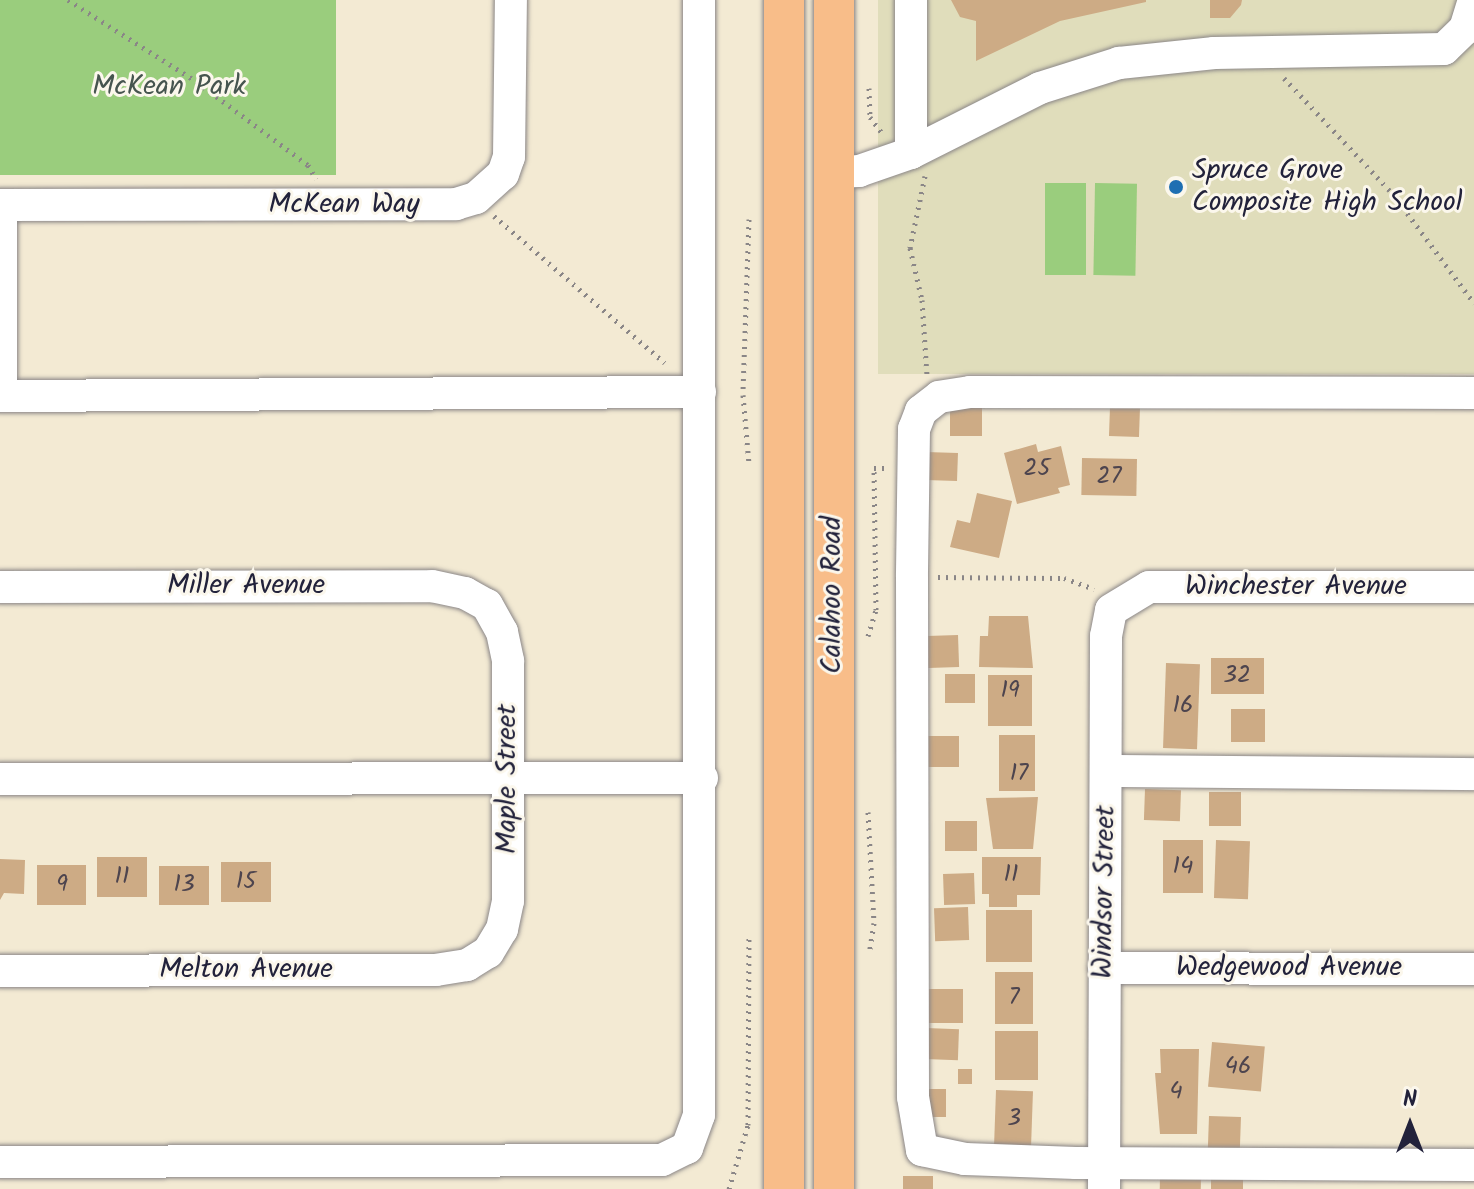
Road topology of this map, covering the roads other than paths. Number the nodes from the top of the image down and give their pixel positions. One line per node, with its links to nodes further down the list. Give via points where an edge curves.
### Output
1 (511, 0): 9 (street, McKean Way, via 509,157 497,181 476,198 456,204)
2 (699, 0): 10 (street)
3 (784, 0): 29 (main road, Calahoo Road)
4 (834, 0): 8 (main road, Calahoo Road)
5 (911, 0): 7 (street)
6 (1474, 0): 7 (street, via 1465,29 1444,49 1166,57 1075,74)
7 (909, 154): 8 (street, via 859,171)
8 (834, 172): 30 (main road, Calahoo Road)
9 (1, 205): 12 (street)
10 (700, 392): 12 (street); 19 (street)
11 (1474, 393): 28 (street, via 970,392 939,397 921,411 914,429 912,577 913,1097 922,1150)
12 (1, 396)
13 (0, 587): 16 (street, Miller Avenue, via 432,586 465,593)
14 (1474, 587): 15 (street, Winchester Avenue, via 1149,587)
15 (1121, 600): 17 (street, Windsor Street, via 1111,610 1106,636)
16 (487, 605): 21 (street, Maple Street, via 502,632 508,661)
17 (1106, 771): 18 (street); 23 (street, Windsor Street)
18 (1474, 774)
19 (702, 778): 21 (street); 26 (street, via 699,1115 687,1148 674,1158)
20 (0, 779): 21 (street)
21 (508, 780): 22 (street, Maple Street, via 508,901 502,929)
22 (488, 952): 25 (street, Melton Avenue, via 467,965 436,970)
23 (1104, 968): 24 (street, Wedgewood Avenue); 28 (street, Windsor Street)
24 (1474, 969)
25 (0, 971)
26 (0, 1162)
27 (1474, 1165): 28 (street)
28 (1104, 1176)
29 (784, 1189)
30 (834, 1189)

